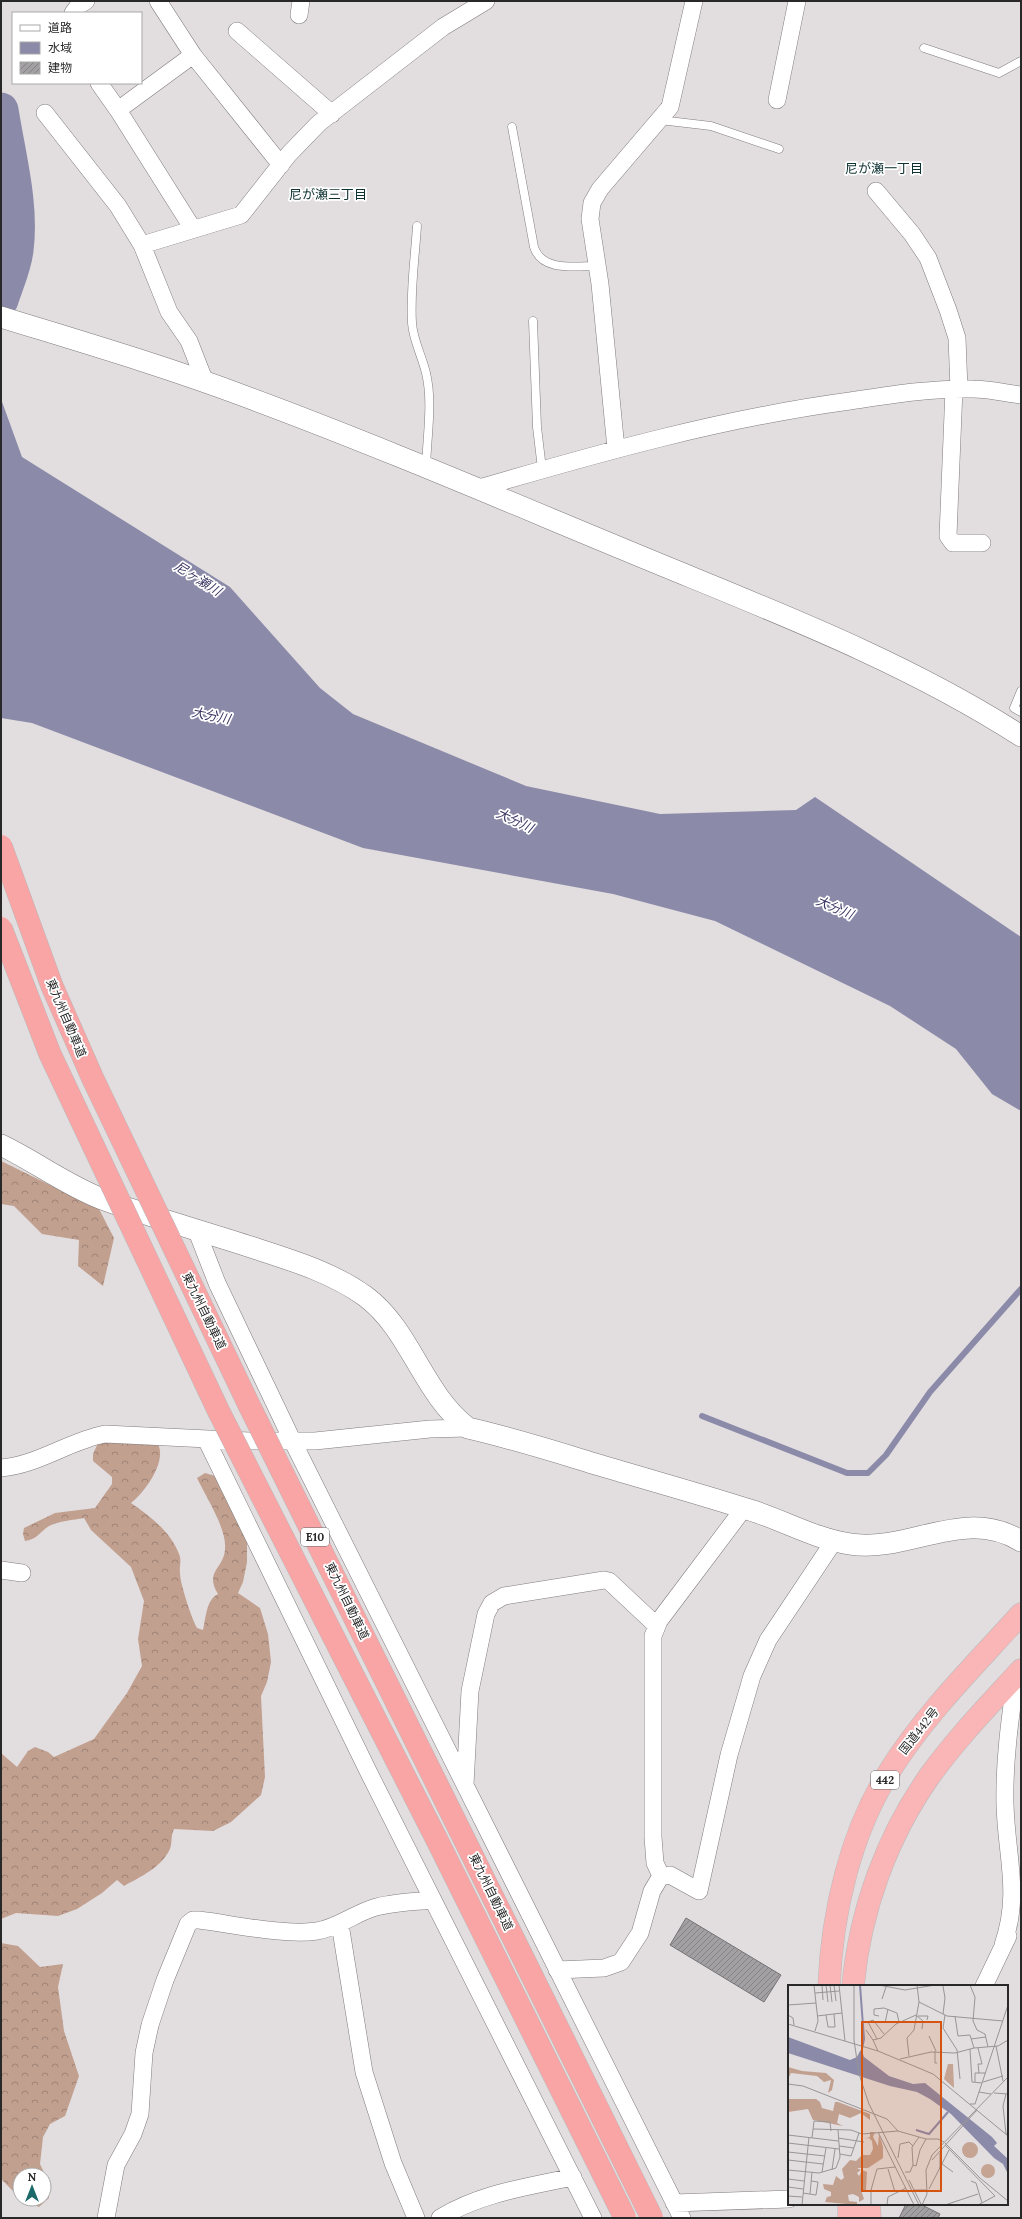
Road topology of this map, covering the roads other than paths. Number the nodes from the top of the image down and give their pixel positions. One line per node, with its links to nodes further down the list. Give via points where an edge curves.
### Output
1 (86, 1): 6 (street)
2 (158, 1): 9 (street)
3 (694, 1): 16 (street, via 670,107)
4 (797, 1): 12 (street)
5 (482, 2): 15 (street, via 443,27)
6 (74, 12)
7 (237, 31): 15 (street)
8 (924, 48): 10 (lane, via 999,73)
9 (193, 55): 13 (street); 19 (street)
10 (1021, 61)
11 (100, 84): 13 (street)
12 (777, 100)
13 (118, 110): 22 (street)
14 (45, 113): 23 (street, via 118,206)
15 (332, 114): 19 (street, via 319,123)
16 (660, 120): 18 (lane, via 711,126); 24 (street, via 600,189 592,203 591,235)
17 (512, 127): 24 (lane, via 534,247 539,258 560,266)
18 (779, 149)
19 (281, 165): 22 (street, via 241,215)
20 (876, 190): 28 (street, via 928,258 957,338)
21 (417, 226): 31 (lane, via 412,274 412,323 426,373)
22 (193, 229): 23 (street)
23 (142, 245): 27 (street, via 169,312 189,341)
24 (597, 266): 30 (street)
25 (1, 317): 27 (street)
26 (533, 321): 32 (lane, via 537,427)
27 (205, 382): 31 (street)
28 (956, 389): 29 (street, via 991,390); 30 (street, via 785,410); 34 (street, via 948,536 953,543)
29 (1021, 395)
30 (616, 449): 32 (street)
31 (426, 468): 33 (street)
32 (542, 469): 33 (street)
33 (476, 489): 37 (street, via 796,621 960,699)
34 (982, 543)
35 (1021, 691): 36 (lane, via 1014,708)
36 (1021, 712)
37 (1021, 736)
38 (1, 846): 74 (highway, 東九州自動車道 / E10, bridge, via 52,986 93,1079 249,1405)
39 (1, 928): 73 (highway, 東九州自動車道 / E10, bridge, via 50,1054 219,1412 437,1840)
40 (1, 1145): 41 (street, via 54,1177 87,1193)
41 (196, 1229): 42 (street, via 317,1270 364,1296 394,1325 446,1407); 44 (street, via 217,1283)
42 (468, 1428): 44 (street, via 430,1429 343,1440); 46 (street)
43 (206, 1439): 44 (street); 45 (street, via 105,1434 88,1438 25,1463); 56 (street)
44 (293, 1442): 54 (street)
45 (1, 1468)
46 (744, 1508): 47 (street); 52 (street)
47 (834, 1541): 48 (street, via 860,1545 883,1544 952,1529 980,1527 999,1530); 55 (street, via 768,1640 752,1676 729,1755 699,1891 670,1875)
48 (1021, 1541)
49 (1, 1570): 50 (street)
50 (22, 1574)
51 (1021, 1614): 61 (highway, 国道442号 / 442, via 925,1722 888,1773 852,1855 844,1882 832,1942)
52 (657, 1626): 54 (street, via 609,1581 604,1580 504,1596 492,1603 486,1614 470,1691); 55 (street, via 653,1641 654,1837 655,1863)
53 (1018, 1673): 59 (street, via 1006,1752 1005,1806 1013,1896 1011,1919); 62 (highway, via 950,1750 917,1795 902,1821 868,1903)
54 (465, 1786): 60 (street)
55 (661, 1876): 60 (street, via 652,1890 640,1933 621,1962 604,1968)
56 (433, 1900): 58 (street, via 385,1904); 64 (street)
57 (1021, 1912): 59 (street)
58 (340, 1924): 69 (street, via 328,1929 303,1933 199,1920 193,1920 188,1924 150,2025 144,2053 140,2114 133,2134 116,2165); 70 (street, via 364,2072 393,2163)
59 (1003, 1945): 63 (street)
60 (558, 1970): 68 (street)
61 (830, 1985)
62 (853, 1985)
63 (984, 1985)
64 (572, 2177): 71 (street, via 480,2198); 72 (street)
65 (788, 2199): 68 (street)
66 (849, 2205): 75 (highway)
67 (869, 2205): 76 (highway)
68 (678, 2211)
69 (106, 2218)
70 (416, 2218)
71 (440, 2218)
72 (594, 2218)
73 (625, 2218)
74 (652, 2218)
75 (849, 2218)
76 (870, 2218)

